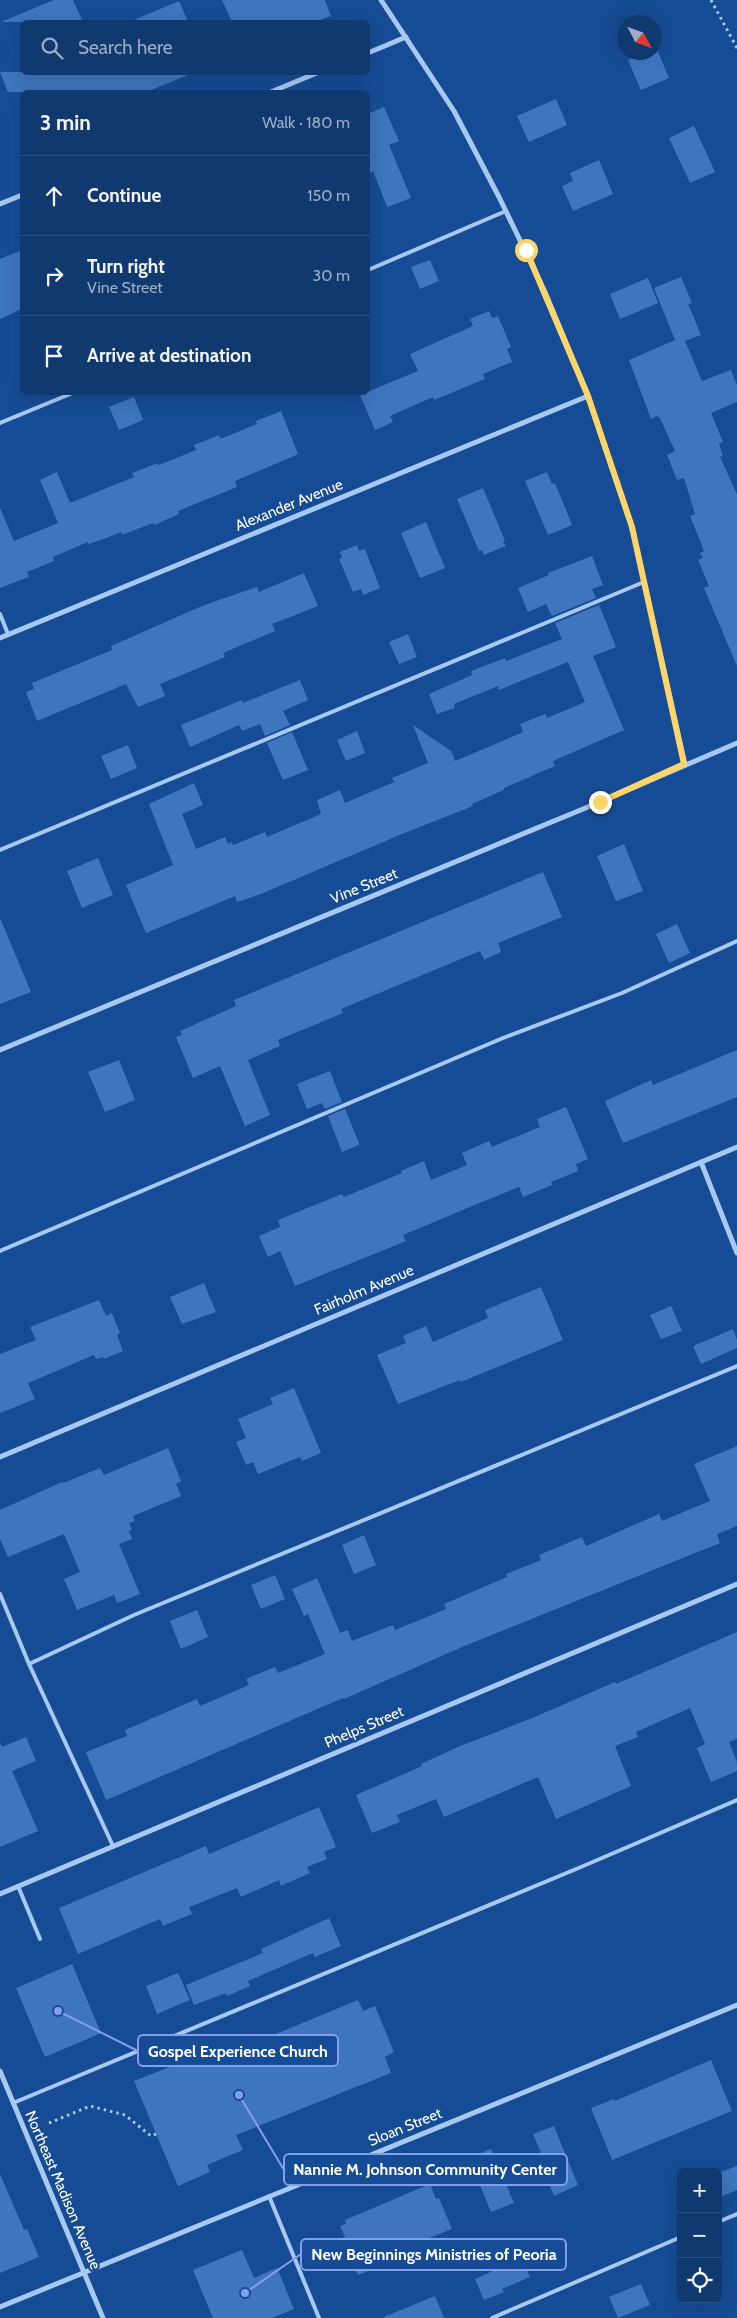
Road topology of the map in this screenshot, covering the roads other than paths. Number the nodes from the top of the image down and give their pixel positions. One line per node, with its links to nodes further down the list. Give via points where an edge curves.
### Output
1 (381, 0): 2 (street)
2 (406, 37): 3 (street); 8 (street, via 454,112)
3 (370, 52)
4 (313, 75): 5 (street)
5 (276, 90)
6 (20, 196): 7 (street)
7 (0, 204)
8 (506, 211): 9 (lane); 11 (street, via 545,292)
9 (370, 269)
10 (67, 395): 12 (lane)
11 (588, 396): 13 (street, via 632,527); 15 (street, Alexander Avenue)
12 (0, 424)
13 (644, 582): 18 (street); 19 (lane)
14 (0, 614): 15 (lane)
15 (8, 634): 16 (street, Alexander Avenue)
16 (0, 638)
17 (737, 743): 18 (street, Vine Street)
18 (684, 764): 21 (street, Vine Street, via 591,806)
19 (0, 850)
20 (737, 941): 24 (lane, via 622,993 486,1045)
21 (0, 1050)
22 (737, 1147): 23 (street, Fairholm Avenue)
23 (701, 1162): 25 (street); 27 (street, Fairholm Avenue)
24 (0, 1250)
25 (737, 1253)
26 (737, 1366): 30 (lane, via 134,1615)
27 (0, 1457)
28 (737, 1584): 32 (street, Phelps Street)
29 (0, 1594): 30 (lane)
30 (29, 1664): 32 (lane)
31 (737, 1800): 38 (lane)
32 (113, 1846): 33 (street, Phelps Street)
33 (18, 1886): 34 (street, Phelps Street); 35 (lane)
34 (0, 1894)
35 (40, 1939)
36 (737, 2005): 39 (street, Sloan Street)
37 (0, 2071): 38 (street, Northeast Madison Avenue)
38 (13, 2103): 43 (street, Northeast Madison Avenue)
39 (269, 2196): 43 (street, Sloan Street); 46 (lane)
40 (737, 2214): 41 (lane)
41 (722, 2220)
42 (677, 2239): 47 (lane)
43 (84, 2272): 44 (street, Sloan Street); 45 (street, Northeast Madison Avenue)
44 (0, 2307)
45 (103, 2318)
46 (319, 2318)
47 (492, 2318)

